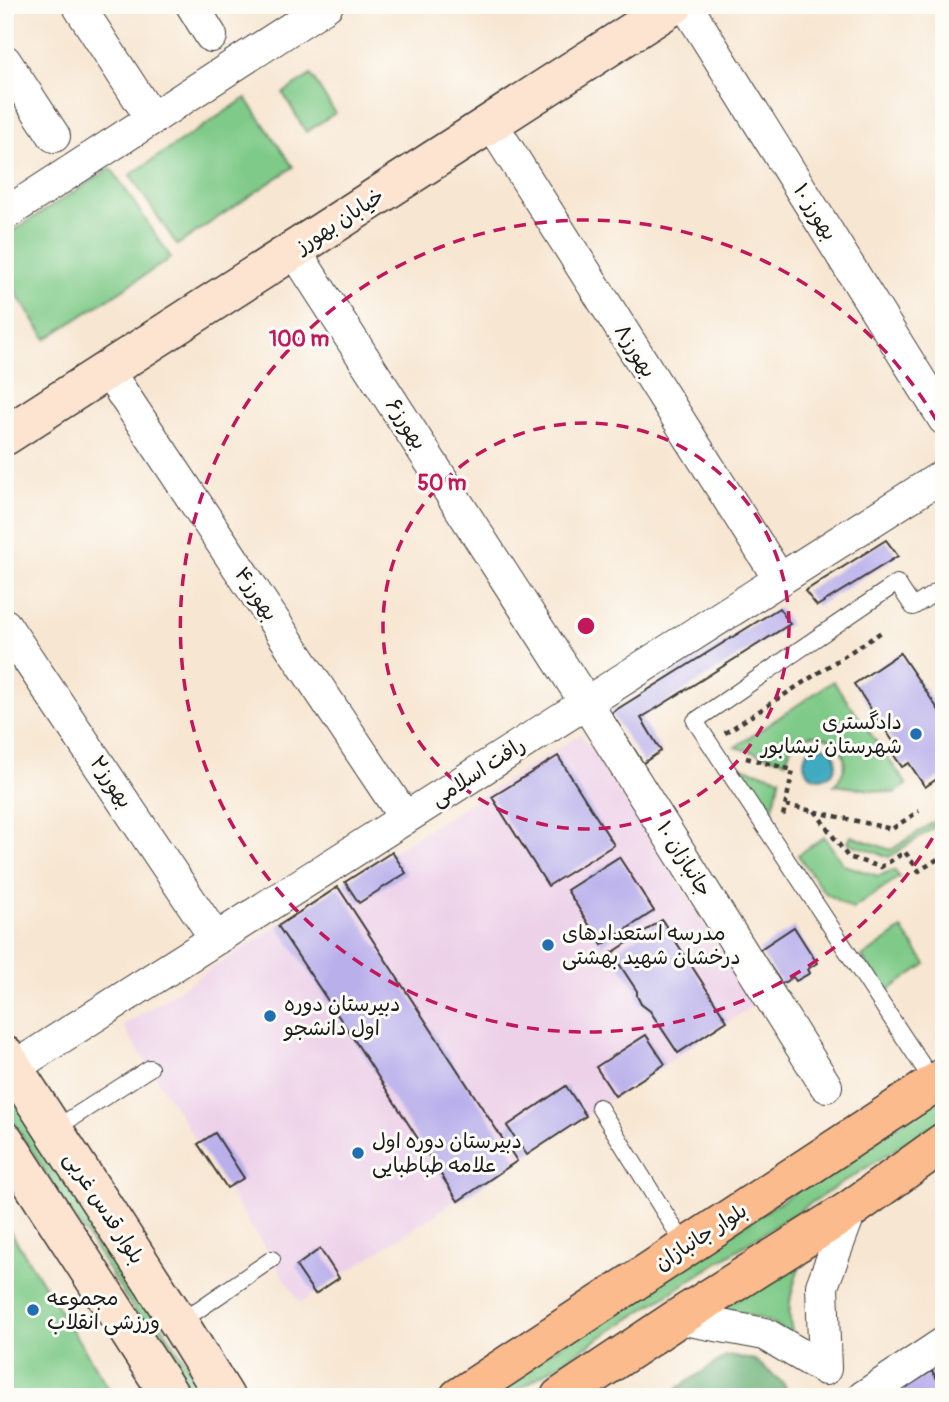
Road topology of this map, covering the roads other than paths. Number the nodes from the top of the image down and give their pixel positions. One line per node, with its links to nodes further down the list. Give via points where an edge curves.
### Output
1 (78, 5): 8 (street)
2 (192, 5): 6 (street)
3 (674, 5): 9 (street, خیابان بهورز)
4 (686, 5): 14 (street, بهورز ۱۰)
5 (319, 7): 8 (street)
6 (211, 36)
7 (5, 61): 10 (street)
8 (152, 119): 11 (street)
9 (491, 123): 12 (street, خیابان بهورز); 17 (street, بهورز۸)
10 (54, 136)
11 (5, 214)
12 (294, 250): 13 (street, خیابان بهورز); 20 (street, بهورز۶)
13 (107, 370): 15 (street, خیابان بهورز); 21 (street, بهورز۴)
14 (944, 419)
15 (5, 436)
16 (944, 475): 17 (street, رافت اسلامی)
17 (780, 580): 20 (street, رافت اسلامی)
18 (944, 587): 25 (lane, via 913,607 897,583 695,721)
19 (5, 625): 22 (street, بهورز۲)
20 (586, 703): 21 (street, رافت اسلامی); 26 (street, جانبازان ۱۰)
21 (405, 818): 22 (street, رافت اسلامی)
22 (216, 939): 23 (street, رافت اسلامی)
23 (9, 1062): 28 (street, بلوار قدس غربی)
24 (150, 1068): 28 (lane)
25 (939, 1080): 32 (main road, بلوار جانبازان)
26 (826, 1086)
27 (599, 1107): 32 (lane)
28 (53, 1130): 35 (street, بلوار قدس غربی)
29 (5, 1141): 37 (street)
30 (944, 1142): 31 (main road)
31 (851, 1209): 34 (main road); 38 (street, via 822,1286)
32 (686, 1247): 41 (main road, بلوار جانبازان)
33 (272, 1259): 35 (lane)
34 (678, 1318): 38 (street, via 765,1334); 42 (main road)
35 (181, 1326): 37 (street, via 180,1338 168,1351); 40 (street, بلوار قدس غربی)
36 (944, 1343): 44 (street)
37 (141, 1350): 39 (street)
38 (825, 1369): 43 (street)
39 (171, 1397)
40 (225, 1397)
41 (459, 1397)
42 (560, 1397)
43 (846, 1397)
44 (863, 1397)

